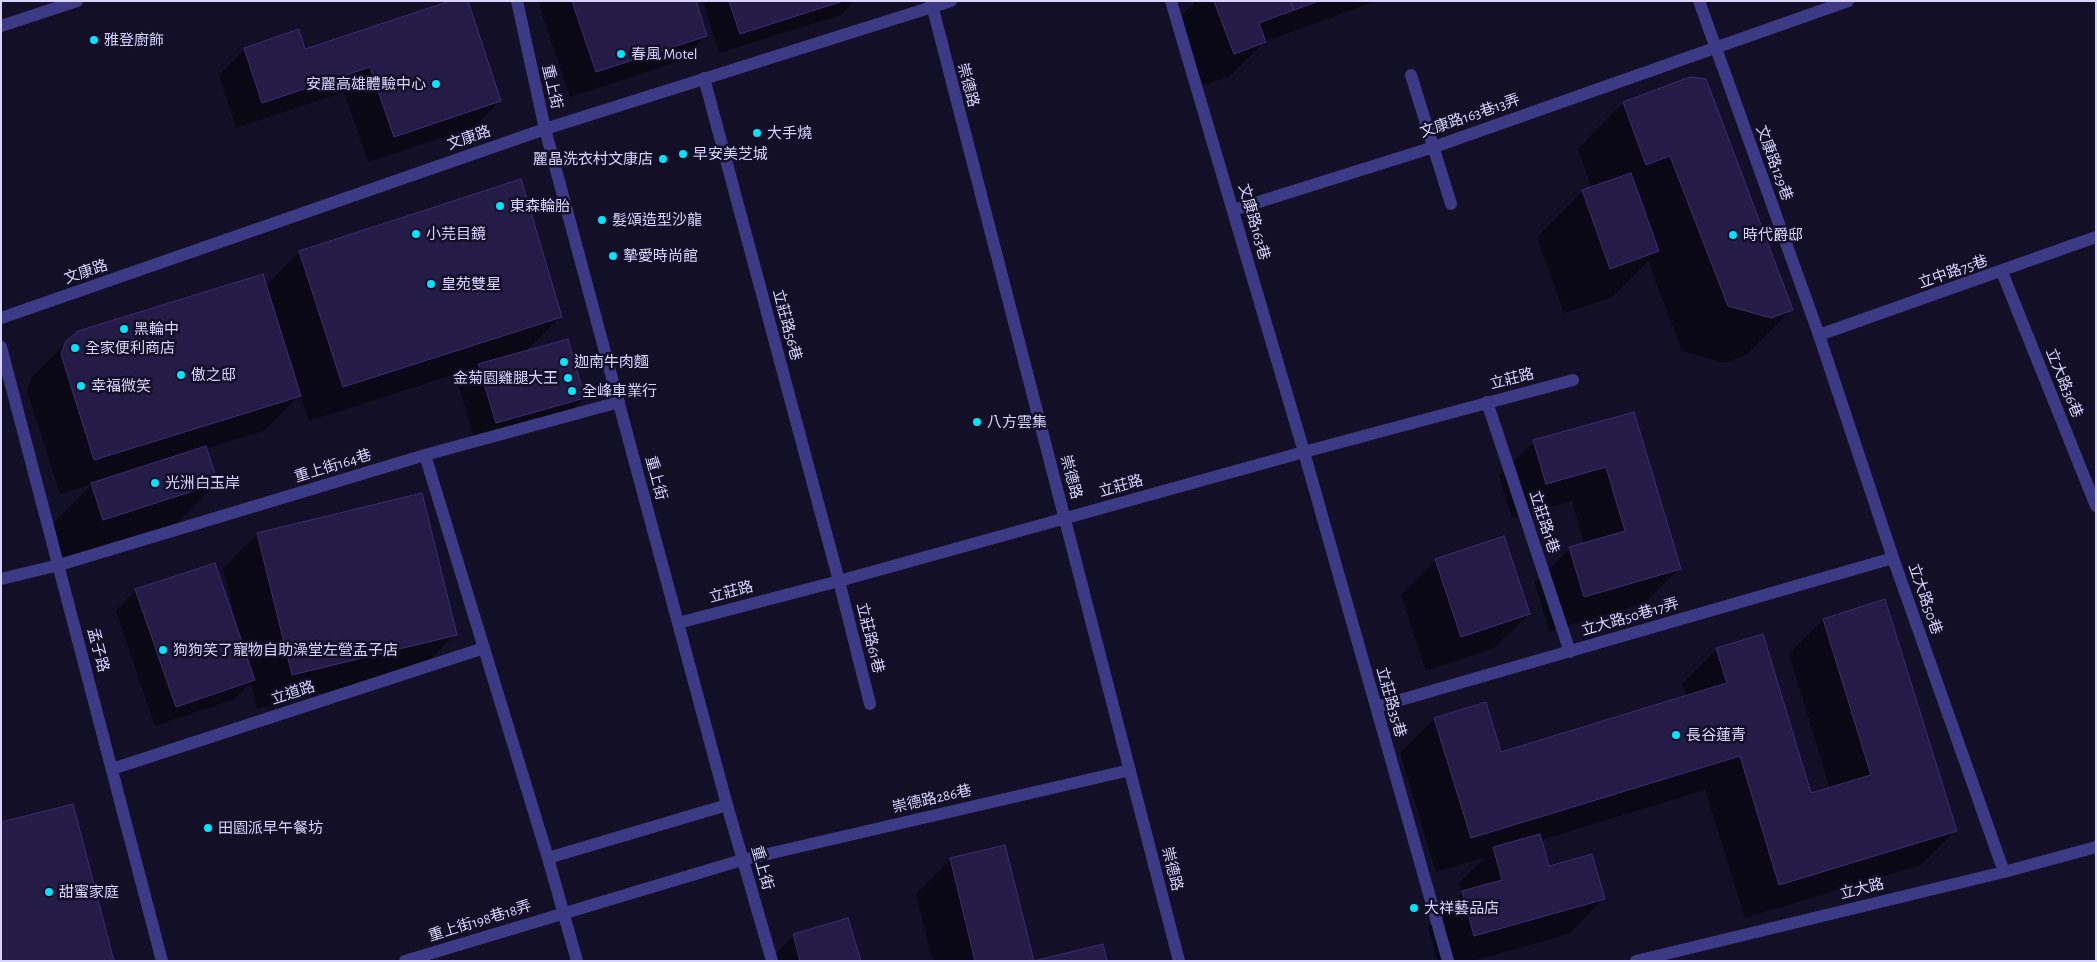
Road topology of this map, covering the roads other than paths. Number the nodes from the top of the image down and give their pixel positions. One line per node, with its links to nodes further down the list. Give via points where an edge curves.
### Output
1 (77, 1): 8 (street)
2 (516, 1): 12 (street, 重上街)
3 (951, 1): 7 (street, 文康路)
4 (1170, 1): 15 (street, 文康路163巷)
5 (1698, 1): 9 (street, 文康路129巷)
6 (1848, 1): 9 (street, 文康路163巷13弄)
7 (931, 4): 11 (street, 文康路); 27 (street, 崇德路)
8 (1, 26)
9 (1716, 48): 13 (street, 文康路163巷13弄); 19 (street, 文康路129巷)
10 (1411, 75): 13 (street)
11 (704, 78): 12 (street, 文康路); 31 (street, 立莊路56巷)
12 (545, 129): 18 (street, 文康路); 22 (street, 重上街)
13 (1434, 147): 14 (street); 15 (street, 文康路163巷13弄)
14 (1451, 204)
15 (1234, 210): 24 (street, 文康路163巷)
16 (2096, 237): 17 (street, 立中路75巷)
17 (2002, 272): 19 (street, 立中路75巷); 26 (street, 立大路36巷)
18 (1, 318)
19 (1819, 335): 28 (street, 立大路50巷)
20 (1, 348): 29 (street, 孟子路)
21 (1573, 380): 23 (street, 立莊路)
22 (619, 402): 25 (street, 重上街164巷); 32 (street, 重上街)
23 (1487, 402): 24 (street, 立莊路); 34 (street, 立莊路1巷)
24 (1304, 452): 27 (street, 立莊路); 36 (street, 立莊路35巷)
25 (426, 455): 29 (street, 重上街164巷); 33 (street)
26 (2096, 506)
27 (1065, 519): 31 (street, 立莊路); 38 (street, 崇德路)
28 (1893, 558): 34 (street, 立大路50巷17弄); 43 (street, 立大路50巷)
29 (59, 565): 30 (street); 37 (street, 孟子路)
30 (1, 579)
31 (840, 581): 32 (street, 立莊路); 35 (street, 立莊路61巷)
32 (678, 623): 39 (street, 重上街)
33 (484, 648): 37 (street, 立道路); 41 (street)
34 (1570, 652): 36 (street, 立大路50巷17弄)
35 (870, 704)
36 (1376, 707): 50 (street, 立莊路35巷)
37 (112, 769): 45 (street, 孟子路)
38 (1130, 770): 42 (street, 崇德路286巷); 49 (street, 崇德路)
39 (727, 805): 41 (street); 42 (street, 重上街)
40 (2096, 847): 43 (street, 立大路)
41 (548, 858): 44 (street)
42 (742, 860): 44 (street, 崇德路286巷); 48 (street, 重上街)
43 (2004, 872): 51 (street, 立大路)
44 (564, 912): 46 (street, 重上街198巷18弄); 47 (street)
45 (162, 961)
46 (405, 961)
47 (577, 961)
48 (772, 961)
49 (1179, 961)
50 (1448, 961)
51 (1636, 961)

